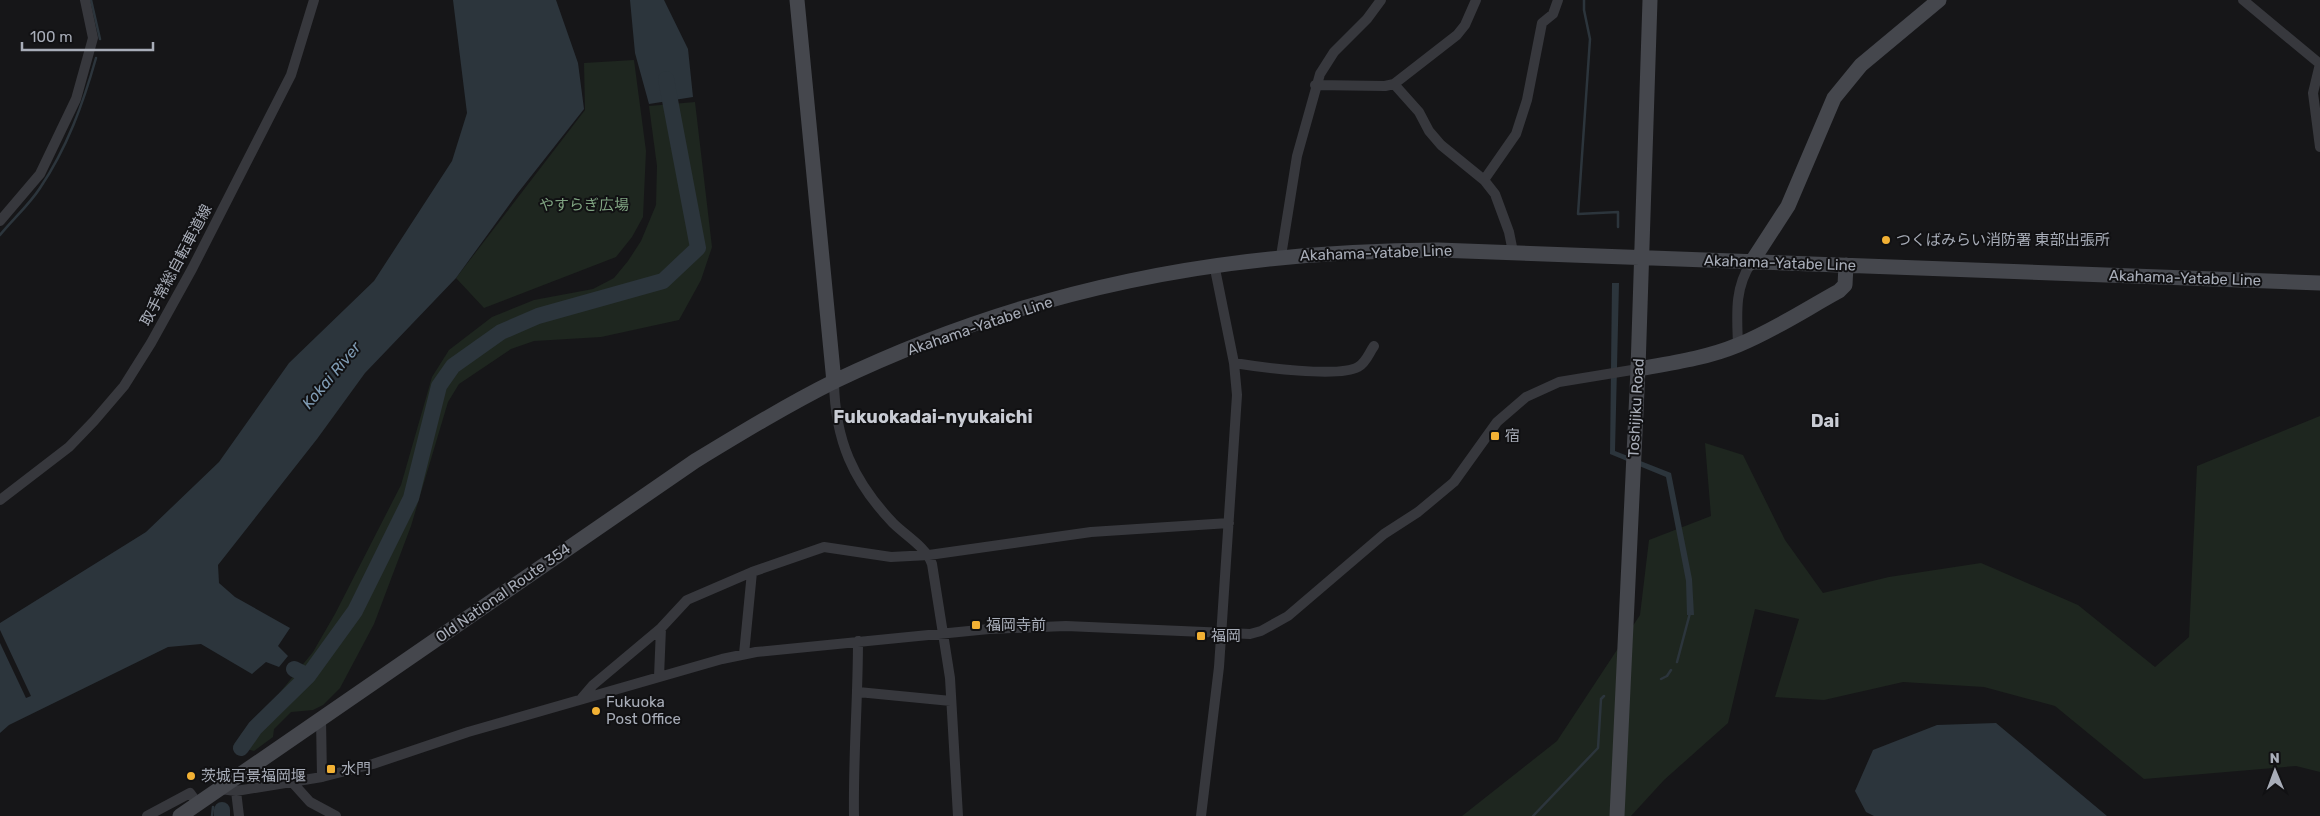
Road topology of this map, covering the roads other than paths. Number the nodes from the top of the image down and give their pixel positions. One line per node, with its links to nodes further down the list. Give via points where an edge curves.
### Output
1 (85, 0): 15 (street, via 93,38 76,99 40,174)
2 (314, 0): 28 (street, 取手常総自転車道線, via 291,75 192,269 124,386 69,446)
3 (797, 0): 27 (main road)
4 (1381, 0): 12 (street, via 1334,52)
5 (1476, 0): 11 (street, via 1457,35)
6 (1558, 0): 14 (street, via 1553,14 1542,23 1527,100 1516,134)
7 (1650, 0): 18 (main road, Toshijiku Road)
8 (1940, 0): 19 (main road, via 1862,65 1834,98 1788,206)
9 (2243, 0): 10 (street)
10 (2320, 64): 13 (street, via 2313,102)
11 (1394, 84): 12 (street); 14 (street, via 1419,112 1441,145)
12 (1316, 85): 17 (street, via 1297,156)
13 (2320, 147)
14 (1484, 180): 16 (street, via 1500,203)
15 (0, 221)
16 (1512, 252): 17 (main road, Akahama-Yatabe Line, via 1381,250); 18 (main road, Akahama-Yatabe Line)
17 (1281, 256): 20 (main road, Akahama-Yatabe Line)
18 (1642, 258): 19 (main road, Akahama-Yatabe Line); 26 (main road, Toshijiku Road)
19 (1751, 262): 21 (main road, Akahama-Yatabe Line); 23 (street, via 1743,274 1737,296)
20 (1214, 264): 25 (street); 27 (main road, Akahama-Yatabe Line, via 1048,300 950,334)
21 (1846, 265): 22 (main road, Akahama-Yatabe Line); 23 (main road, via 1845,285 1839,291)
22 (2320, 283)
23 (1738, 345): 26 (main road, via 1691,359)
24 (1374, 346): 25 (street, via 1361,366 1348,370 1321,371)
25 (1234, 363): 29 (street, via 1237,395)
26 (1638, 369): 34 (street, via 1559,382 1526,397 1498,422 1454,482 1418,512 1384,534 1288,616 1273,626 1250,634); 54 (main road, Toshijiku Road)
27 (834, 382): 30 (street, via 837,423 858,479 894,523); 41 (main road, Old National Route 354, via 694,461)
28 (0, 500)
29 (1229, 523): 30 (street, via 1091,532); 34 (street)
30 (929, 555): 31 (street, via 890,557 824,548); 33 (street)
31 (752, 572): 32 (street, via 688,600); 36 (street)
32 (661, 628): 37 (street); 39 (street, via 593,685)
33 (944, 632): 34 (street, via 1066,626); 35 (street); 40 (street)
34 (1221, 634): 53 (street)
35 (858, 641): 36 (street); 38 (street)
36 (744, 654): 37 (street)
37 (659, 677): 39 (street)
38 (858, 692): 40 (street); 51 (street)
39 (580, 700): 42 (street, via 460,734 373,764)
40 (952, 701): 52 (street)
41 (321, 719): 42 (street); 44 (main road, Old National Route 354)
42 (322, 776): 43 (street)
43 (292, 782): 45 (street); 50 (street, via 310,802)
44 (220, 789): 45 (street); 46 (main road, Old National Route 354)
45 (236, 791): 49 (street)
46 (198, 804): 47 (street, via 190,793); 48 (main road, Old National Route 354)
47 (147, 816)
48 (180, 816)
49 (239, 816)
50 (336, 816)
51 (854, 816)
52 (958, 816)
53 (1201, 816)
54 (1617, 816)

